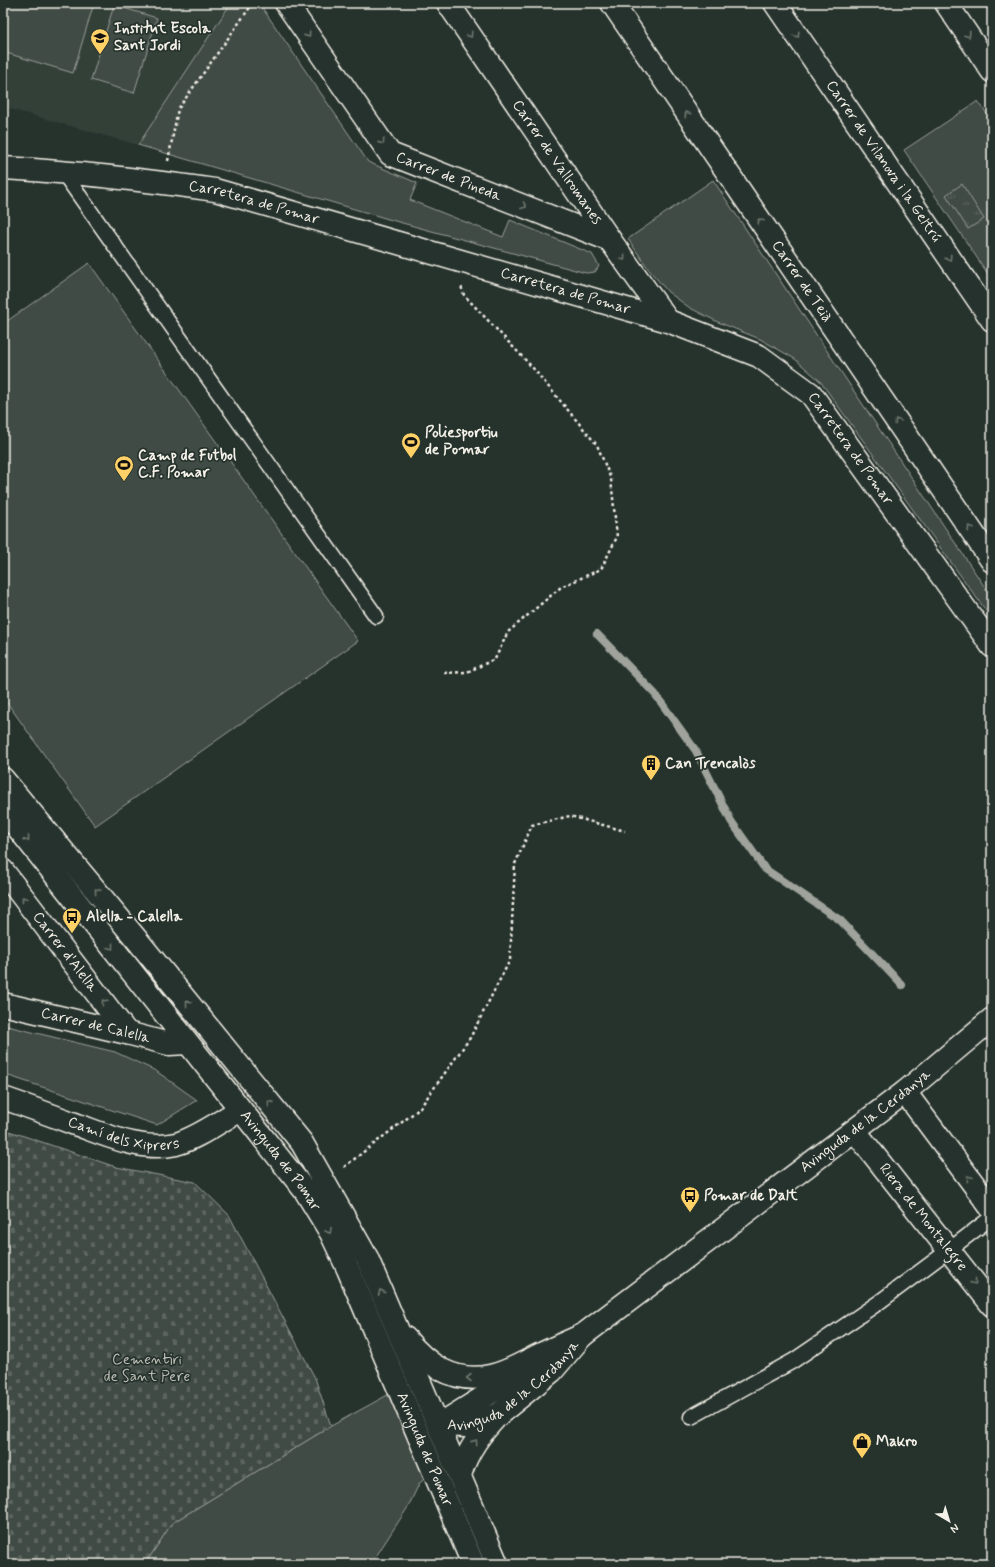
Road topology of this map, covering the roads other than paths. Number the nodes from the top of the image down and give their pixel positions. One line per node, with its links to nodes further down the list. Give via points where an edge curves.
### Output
1 (286, 3): 9 (street, Carrer de Pineda, one-way to 9, via 390,154)
2 (448, 3): 9 (street, Carrer de Vallromanes, one-way to 9)
3 (612, 3): 12 (street, Carrer de Teià, one-way to 3)
4 (775, 3): 10 (street, Carrer de Vilanova i la Geltrú, one-way to 10)
5 (946, 3): 6 (street, one-way to 6)
6 (992, 71)
7 (3, 168): 8 (street, Carretera de Pomar)
8 (62, 171): 11 (street, Carretera de Pomar, via 215,190); 13 (lane)
9 (610, 240): 11 (street, Carrer de Vallromanes, one-way to 11)
10 (992, 320)
11 (668, 321): 14 (street, Carretera de Pomar, via 759,356 811,394)
12 (992, 561)
13 (376, 616)
14 (992, 646)
15 (3, 779): 18 (street, Avinguda de Pomar, one-way to 15)
16 (3, 809): 22 (street, Avinguda de Pomar, one-way to 22)
17 (3, 871): 21 (street, Carrer d'Alella, one-way to 17)
18 (138, 941): 25 (street, via 150,978 234,1079); 27 (street, Avinguda de Pomar, one-way to 18, via 302,1143)
19 (3, 1004): 21 (street, Carrer de Calella)
20 (992, 1019): 23 (street, Avinguda de la Cerdanya)
21 (127, 1033): 22 (street, Carrer de Calella, via 169,1044)
22 (187, 1043): 25 (street, Avinguda de Pomar)
23 (905, 1092): 26 (street, Avinguda de la Cerdanya); 28 (street, one-way to 23)
24 (3, 1098): 25 (street, Camí dels Xiprers, via 136,1144 159,1146 176,1144)
25 (240, 1110): 27 (street, via 271,1125); 31 (street, Avinguda de Pomar, one-way to 31, via 306,1192 331,1233)
26 (855, 1131): 30 (street, Riera de Montalegre); 34 (street, Avinguda de la Cerdanya)
27 (325, 1181): 33 (street, Avinguda de Pomar, one-way to 27, via 367,1258)
28 (992, 1209)
29 (992, 1217): 30 (lane)
30 (949, 1250): 32 (street, Riera de Montalegre, one-way to 32); 36 (lane, via 793,1362)
31 (348, 1269): 37 (street, via 375,1313 424,1418); 39 (street, Avinguda de Pomar)
32 (992, 1305)
33 (395, 1326): 34 (street, one-way to 33, via 511,1369 491,1376 462,1378 432,1364 411,1346); 37 (street, Avinguda de Pomar)
34 (583, 1335): 35 (street, Avinguda de la Cerdanya, via 552,1371); 37 (street, Avinguda de la Cerdanya)
35 (499, 1414): 37 (street, Avinguda de la Cerdanya, via 465,1426); 38 (street, one-way to 35, via 471,1447)
36 (691, 1417)
37 (439, 1425): 38 (street, Avinguda de Pomar); 40 (street, via 438,1449)
38 (460, 1475): 41 (street, Avinguda de Pomar)
39 (473, 1564)
40 (486, 1564)
41 (497, 1564)

